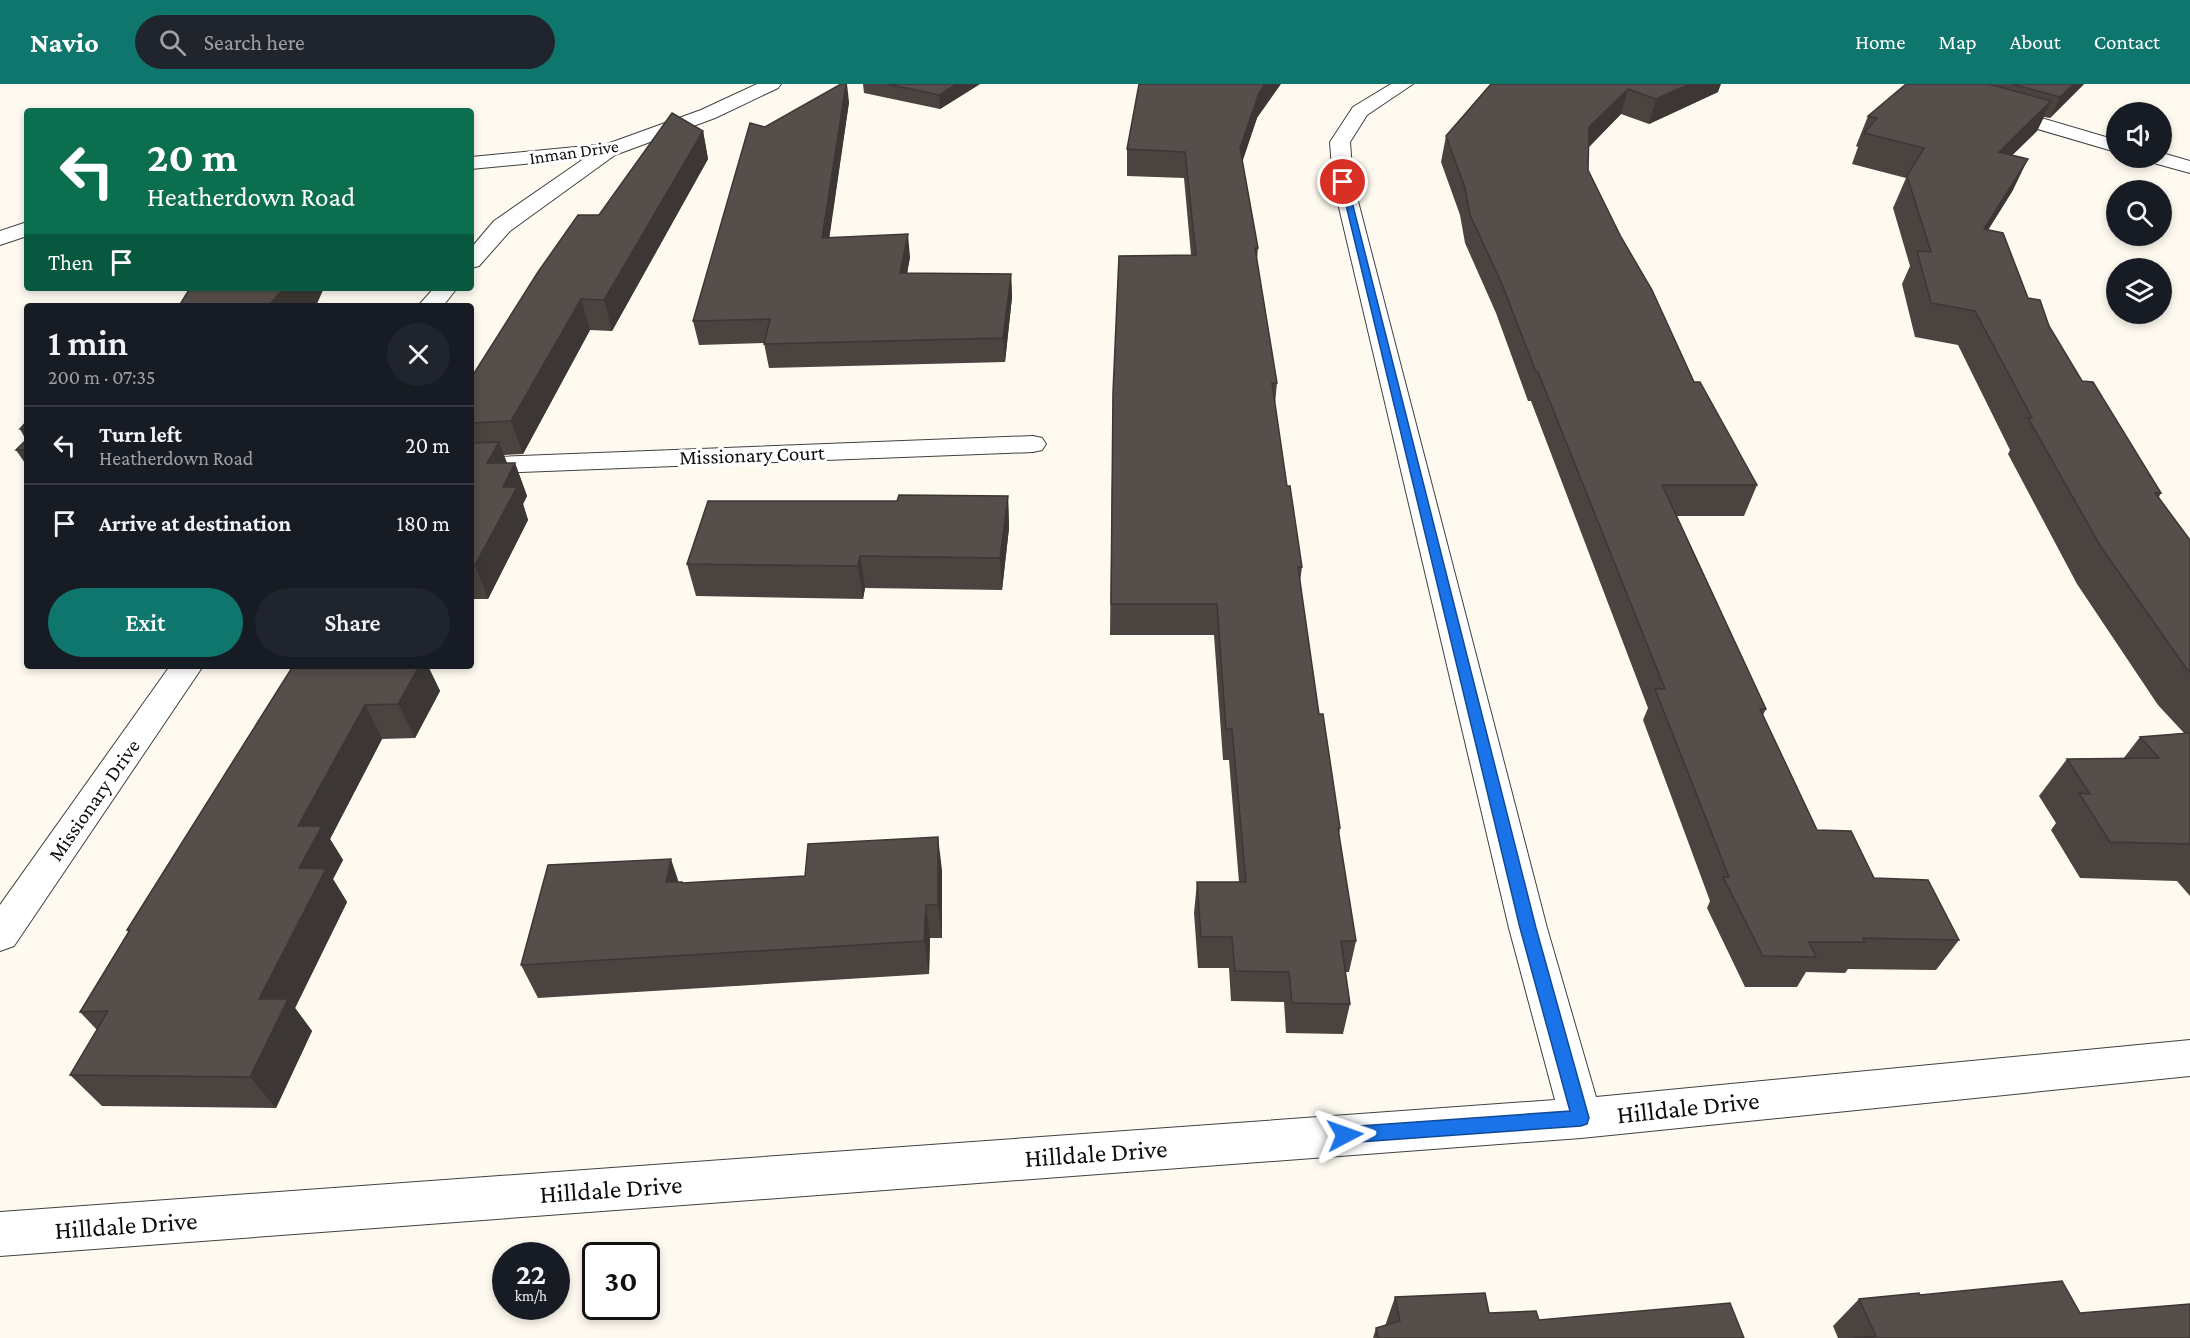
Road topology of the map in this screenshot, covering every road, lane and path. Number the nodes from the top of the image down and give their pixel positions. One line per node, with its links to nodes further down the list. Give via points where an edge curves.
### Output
1 (772, 84): 5 (street, Inman Drive, via 708,114)
2 (1404, 84): 19 (street, via 1360,111 1340,141 1343,182 1528,928)
3 (1981, 107): 4 (street)
4 (2106, 143)
5 (610, 150): 7 (street, Inman Drive); 11 (street, via 502,226)
6 (2172, 162): 8 (street)
7 (474, 163)
8 (2190, 167)
9 (24, 229): 10 (street)
10 (0, 238)
11 (474, 258)
12 (443, 291): 13 (street)
13 (433, 303)
14 (1033, 444): 15 (street, Missionary Court)
15 (474, 466)
16 (185, 669): 17 (street, Missionary Drive)
17 (0, 935)
18 (2190, 1058): 19 (street, Hilldale Drive)
19 (1581, 1118): 20 (street, Hilldale Drive)
20 (0, 1234)

